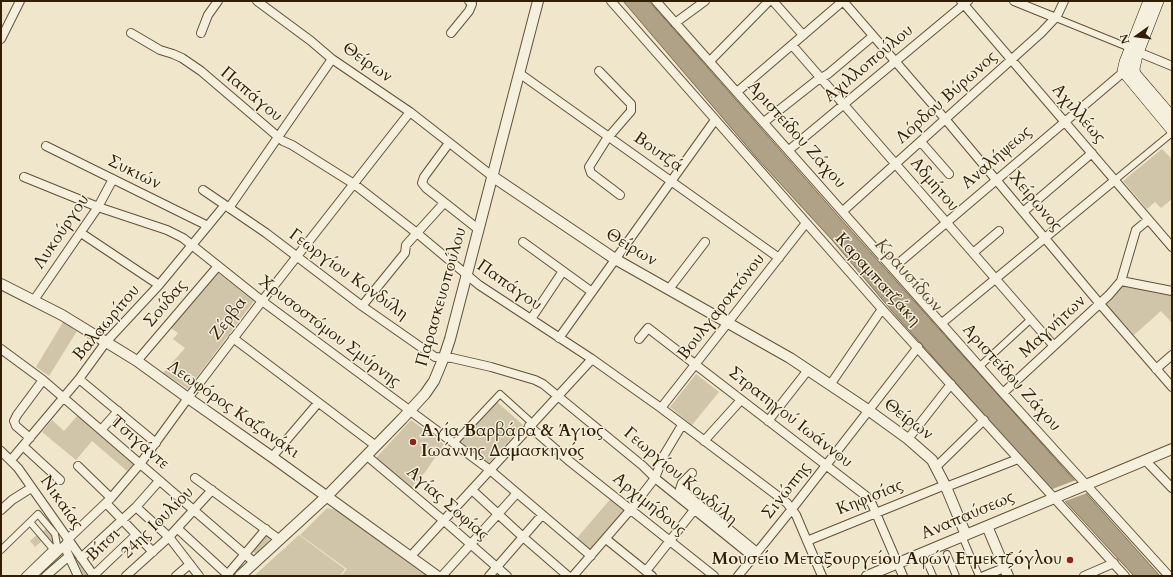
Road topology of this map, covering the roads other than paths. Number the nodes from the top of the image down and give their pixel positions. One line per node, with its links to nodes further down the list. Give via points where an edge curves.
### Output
1 (20, 1): 24 (street)
2 (218, 1): 20 (street)
3 (257, 1): 27 (street, Θείρων)
4 (469, 1): 21 (street, via 472,4 469,12)
5 (538, 1): 34 (street, Παρασκευοπούλου)
6 (611, 1): 40 (street, Καραμπατζάκη)
7 (656, 1): 18 (street, Αριστείδου Ζάχου)
8 (705, 1): 18 (street)
9 (769, 1): 29 (street)
10 (774, 1): 22 (street)
11 (843, 1): 22 (street); 23 (street, Χείρωνος)
12 (1014, 1): 17 (street)
13 (1064, 1): 17 (street, Λόρδου Βύρωνος)
14 (1149, 1): 26 (main road)
15 (1158, 1): 26 (main road)
16 (964, 2): 28 (street, Αχιλλέως); 30 (street, Αχιλλοπούλου)
17 (1056, 18): 26 (street); 28 (street, Λόρδου Βύρωνος)
18 (675, 23): 29 (street, Αριστείδου Ζάχου)
19 (131, 33): 46 (street, Παπάγου, via 160,50 182,58)
20 (200, 33)
21 (451, 33)
22 (803, 35): 25 (street)
23 (873, 36): 30 (street, Χείρωνος); 35 (street)
24 (1, 39)
25 (792, 45): 35 (street, Αδμήτου); 36 (street)
26 (1134, 54): 31 (street); 33 (main road, via 1123,66); 39 (main road, via 1135,74)
27 (332, 59): 38 (street, Θείρων); 46 (street, Βαλαωρίτου)
28 (1011, 60): 41 (street, Λόρδου Βύρωνος); 43 (street, Αχιλλέως)
29 (710, 61): 36 (street, Αριστείδου Ζάχου)
30 (895, 62): 37 (street, Αχιλλοπούλου); 41 (street, Χείρωνος)
31 (1172, 66)
32 (599, 71): 45 (street, via 631,104 631,111)
33 (1123, 72): 43 (street, Αναλήψεως); 44 (main road)
34 (519, 73): 45 (street, Βουτζά); 54 (street, Παρασκευοπούλου)
35 (821, 78): 37 (street, Αδμήτου); 42 (street)
36 (737, 92): 42 (street, Αριστείδου Ζάχου)
37 (844, 104): 50 (street, Αχιλλοπούλου); 52 (street, Αδμήτου)
38 (410, 112): 48 (street, Θείρων); 60 (street, Ζέρβα)
39 (1172, 117)
40 (716, 120): 59 (street); 69 (street, Καραμπατζάκη)
41 (946, 120): 47 (street, Λόρδου Βύρωνος); 57 (street, Χείρωνος)
42 (764, 122): 50 (street, Αριστείδου Ζάχου)
43 (1065, 122): 51 (street, Αχιλλέως); 57 (street, Αναλήψεως)
44 (1172, 131): 58 (street)
45 (609, 136): 59 (street, Βουτζά); 62 (street, via 589,167 591,174)
46 (278, 137): 60 (street, Παπάγου); 64 (street, Βαλαωρίτου)
47 (921, 142): 52 (street, Λόρδου Βύρωνος); 53 (street)
48 (449, 143): 54 (street, Θείρων); 63 (street, via 422,183)
49 (46, 146): 56 (street, Συκιών)
50 (789, 150): 66 (street, Αριστείδου Ζάχου)
51 (1092, 153): 58 (street, Αχιλλέως); 67 (street)
52 (896, 164): 66 (street, Λόρδου Βύρωνος); 70 (street, Αδμήτου)
53 (949, 174)
54 (492, 176): 72 (street, Παρασκευοπούλου); 84 (street, Θείρων)
55 (24, 177): 65 (street, Χρυσοστόμου Σμύρνης)
56 (113, 179): 65 (street, Λυκούργου); 71 (street, Συκιών)
57 (997, 180): 67 (street, Χείρωνος); 70 (street, Αναλήψεως)
58 (1115, 180): 68 (street, Αχιλλέως); 76 (street)
59 (672, 181): 83 (street, Βουτζά); 84 (street)
60 (354, 184): 75 (street, Παπάγου); 82 (street, Ζέρβα)
61 (203, 190): 64 (street, Γεωργίου Κονδύλη)
62 (620, 195)
63 (444, 203): 72 (street); 75 (street)
64 (227, 206): 71 (street, Βαλαωρίτου); 82 (street, Γεωργίου Κονδύλη)
65 (98, 207): 74 (street, Λυκούργου); 80 (street, Χρυσοστόμου Σμύρνης, via 167,230)
66 (843, 211): 86 (street, Αριστείδου Ζάχου)
67 (1023, 212): 76 (street, Χείρωνος)
68 (1148, 220): 79 (street, Αχιλλέως); 90 (street, via 1136,230)
69 (806, 223): 83 (street, Βουλγαροκτόνου); 100 (street, Καραμπατζάκη)
70 (948, 223): 81 (street, Αδμήτου); 86 (street, Αναλήψεως)
71 (208, 226): 80 (street, Βαλαωρίτου)
72 (478, 229): 88 (street, Παρασκευοπούλου)
73 (999, 231): 81 (street)
74 (81, 233): 92 (street); 96 (street, Λυκούργου)
75 (418, 234): 88 (street, Παπάγου); 99 (street, via 406,245 402,258)
76 (1045, 238): 89 (street); 98 (street, Χείρωνος)
77 (523, 242): 87 (street)
78 (705, 242): 93 (street)
79 (1171, 244)
80 (193, 245): 85 (street, Χρυσοστόμου Σμύρνης); 92 (street, Βαλαωρίτου)
81 (973, 253): 89 (street, Αδμήτου)
82 (297, 256): 97 (street, Ζέρβα); 99 (street, Γεωργίου Κονδύλη)
83 (779, 258): 103 (street, Βουλγαροκτόνου)
84 (615, 259): 93 (street, Θείρων); 95 (street)
85 (218, 266): 97 (street, Χρυσοστόμου Σμύρνης); 115 (street, Σούδας)
86 (893, 268): 104 (street, Αριστείδου Ζάχου)
87 (563, 271): 95 (street); 101 (street)
88 (466, 276): 101 (street, Παπάγου); 113 (street, Παρασκευοπούλου)
89 (995, 279): 102 (street, Αδμήτου); 104 (street)
90 (1121, 281): 94 (street); 98 (street, Μαγνήτων)
91 (1, 284): 96 (street, Λεωφόρος Καζανάκι)
92 (159, 285): 108 (street, Βαλαωρίτου)
93 (669, 289): 103 (street, Θείρων)
94 (1172, 291)
95 (592, 292): 106 (street)
96 (34, 300): 108 (street, Λεωφόρος Καζανάκι)
97 (262, 301): 105 (street, Ζέρβα); 132 (street, Χρυσοστόμου Σμύρνης)
98 (1100, 304): 109 (street, Μαγνήτων); 118 (street, Χείρωνος)
99 (362, 306): 113 (street, Γεωργίου Κονδύλη, via 432,355 437,358)
100 (882, 309): 110 (street, Καραμπατζάκη); 123 (street)
101 (531, 319): 106 (street, Παπάγου)
102 (1031, 319): 109 (street, Αδμήτου); 117 (street)
103 (729, 323): 116 (street, Βουλγαροκτόνου); 119 (street, Θείρων)
104 (942, 323): 117 (street, Αριστείδου Ζάχου)
105 (233, 338): 128 (street, Ζέρβα); 130 (street)
106 (559, 338): 114 (street, Παπάγου)
107 (639, 339): 116 (street, Στρατηγού Ιωάννου, via 648,328)
108 (106, 342): 115 (street, Λεωφόρος Καζανάκι); 120 (street, Βαλαωρίτου)
109 (1054, 346): 125 (street, Μαγνήτων)
110 (918, 347): 122 (street, Καραμπατζάκη); 133 (street, Σινώπης)
111 (2, 353): 121 (street, Τσιγάντε)
112 (1172, 355): 118 (street)
113 (444, 357): 126 (street, Γεωργίου Κονδύλη, via 535,380); 132 (street, Παρασκευοπούλου, via 433,384)
114 (592, 359): 126 (street); 131 (street, Παπάγου)
115 (137, 361): 128 (street, Λεωφόρος Καζανάκι)
116 (696, 364): 129 (street, Στρατηγού Ιωάννου); 131 (street, Βουλγαροκτόνου)
117 (980, 366): 125 (street, Αριστείδου Ζάχου)
118 (1156, 369): 124 (street, Χείρωνος)
119 (808, 370): 123 (street, Θείρων); 136 (street)
120 (79, 379): 127 (street, Βαλαωρίτου); 134 (street)
121 (43, 380): 127 (street, Τσιγάντε); 140 (street, via 14,421)
122 (951, 384): 135 (street, Καραμπατζάκη); 141 (street)
123 (830, 385): 133 (street, Θείρων)
124 (1172, 387)
125 (1003, 393): 164 (street, Αριστείδου Ζάχου)
126 (558, 395): 137 (street); 161 (street, Γεωργίου Κονδύλη)
127 (64, 397): 139 (street, Τσιγάντε); 140 (street, Βαλαωρίτου)
128 (188, 398): 143 (street, Ζέρβα); 150 (street, Λεωφόρος Καζανάκι)
129 (741, 400): 136 (street, Στρατηγού Ιωάννου); 142 (street)
130 (318, 403): 146 (street); 150 (street)
131 (661, 408): 138 (street, Παπάγου)
132 (410, 410): 144 (street, Χρυσοστόμου Σμύρνης); 146 (street, Παρασκευοπούλου)
133 (868, 410): 141 (street, Θείρων); 156 (street, Σινώπης)
134 (118, 411): 139 (street); 143 (street)
135 (984, 420): 151 (street, Καραμπατζάκη); 157 (street)
136 (768, 421): 156 (street, Στρατηγού Ιωάννου)
137 (530, 425): 144 (street, Αρχιμήδους, via 500,394); 158 (street); 176 (street, Αρχιμήδους)
138 (682, 425): 142 (street, Παπάγου); 161 (street, via 664,455)
139 (101, 430): 154 (street, Τσιγάντε)
140 (30, 438): 145 (street, Βαλαωρίτου)
141 (908, 439): 157 (street, Θείρων, via 930,458)
142 (704, 441): 177 (street, Παπάγου)
143 (156, 442): 154 (street, Ζέρβα)
144 (454, 443): 158 (street, Χρυσοστόμου Σμύρνης)
145 (23, 446): 152 (street, Βαλαωρίτου); 162 (street)
146 (376, 446): 149 (street, Παρασκευοπούλου)
147 (1172, 449): 153 (street, Αναπαύσεως)
148 (1, 451): 152 (street, Νικαίας)
149 (367, 456): 171 (street, Παρασκευοπούλου); 184 (street, Αγίας Σοφίας)
150 (272, 457): 171 (street, Λεωφόρος Καζανάκι)
151 (1018, 459): 165 (street, Κηφισίας); 172 (street, Καραμπατζάκη)
152 (11, 460): 166 (street, Νικαίας)
153 (1145, 460): 164 (street, Αναπαύσεως); 167 (street)
154 (140, 464): 163 (street, Τσιγάντε); 173 (street, Ζέρβα)
155 (78, 466): 173 (street)
156 (826, 466): 177 (street, Σινώπης); 180 (street, Στρατηγού Ιωάννου, via 866,496)
157 (936, 467): 165 (street, Θείρων)
158 (490, 470): 169 (street); 170 (street, Χρυσοστόμου Σμύρνης)
159 (692, 473): 175 (street, Γεωργίου Κονδύλη, via 680,488)
160 (195, 478): 168 (street)
161 (655, 478): 175 (street, Γεωργίου Κονδύλη); 176 (street)
162 (60, 480)
163 (159, 481): 174 (street); 179 (street, Τσιγάντε)
164 (1084, 485): 172 (street, Αναπαύσεως); 246 (street, Αριστείδου Ζάχου)
165 (945, 486): 180 (street, Κηφισίας); 192 (street, Θείρων)
166 (31, 488): 178 (street); 199 (street, Νικαίας)
167 (1172, 488)
168 (212, 490): 179 (street, 24ης Ιουλίου); 189 (street)
169 (472, 490): 181 (street); 184 (street)
170 (517, 493): 181 (street); 182 (street, Χρυσοστόμου Σμύρνης)
171 (327, 496): 196 (street, Παρασκευοπούλου); 209 (street, Λεωφόρος Καζανάκι)
172 (1055, 497): 187 (street, Αναπαύσεως); 214 (street, Καραμπατζάκη)
173 (108, 501): 183 (street); 199 (street, Ζέρβα)
174 (136, 507): 183 (street); 193 (street)
175 (697, 507): 197 (street); 206 (street, Γεωργίου Κονδύλη)
176 (631, 509): 195 (street); 197 (street, Αρχιμήδους)
177 (792, 509): 198 (street, Παπάγου); 206 (street, Σινώπης)
178 (1, 510)
179 (194, 510): 188 (street, 24ης Ιουλίου); 204 (street, Τσιγάντε)
180 (876, 512): 198 (street, Κηφισίας); 213 (street, Στρατηγού Ιωάννου)
181 (498, 514): 194 (street); 200 (street)
182 (542, 515): 194 (street); 210 (street, Χρυσοστόμου Σμύρνης)
183 (122, 520): 191 (street); 211 (street)
184 (443, 520): 200 (street, Αγίας Σοφίας); 209 (street)
185 (30, 522): 186 (street, via 38,514); 190 (street); 202 (street)
186 (48, 525): 190 (street); 201 (street, via 57,542)
187 (987, 526): 192 (street, Αναπαύσεως); 217 (street)
188 (178, 529): 193 (street, 24ης Ιουλίου); 219 (street)
189 (266, 529): 196 (street); 204 (street)
190 (39, 533): 201 (street)
191 (136, 535): 203 (street); 224 (street, Βίτσι)
192 (964, 536): 205 (street, Αναπαύσεως); 242 (street)
193 (169, 537): 203 (street, 24ης Ιουλίου); 215 (street)
194 (523, 537): 216 (street); 233 (street)
195 (606, 539): 210 (street); 218 (street)
196 (280, 540): 212 (street, Παρασκευοπούλου)
197 (670, 541): 218 (street); 235 (street, Αρχιμήδους)
198 (807, 541): 237 (street, Παπάγου)
199 (67, 542): 208 (street); 211 (street, Νικαίας); 221 (street, Ζέρβα)
200 (470, 545): 216 (street, Αγίας Σοφίας); 230 (street)
201 (53, 549): 220 (street)
202 (1, 550)
203 (153, 552): 225 (street, 24ης Ιουλίου)
204 (245, 553): 212 (street, Τσιγάντε); 219 (street)
205 (923, 553): 213 (street, Αναπαύσεως); 240 (street)
206 (755, 554): 236 (street, Σινώπης)
207 (947, 554): 241 (street)
208 (68, 556): 222 (street); 223 (street)
209 (410, 556): 229 (street, Λεωφόρος Καζανάκι)
210 (591, 556): 234 (street)
211 (81, 558): 224 (street, Νικαίας)
212 (255, 563): 228 (street, Παρασκευοπούλου)
213 (898, 563): 238 (street, Αναπαύσεως); 239 (street, Στρατηγού Ιωάννου)
214 (1114, 563): 244 (street); 245 (street, Καραμπατζάκη)
215 (190, 564): 226 (street); 227 (street)
216 (496, 567): 231 (street); 232 (street, Αγίας Σοφίας)
217 (1006, 572): 243 (street)
218 (649, 573)
219 (228, 575)
220 (25, 576)
221 (32, 576)
222 (46, 576)
223 (78, 576)
224 (94, 576)
225 (127, 576)
226 (176, 576)
227 (199, 576)
228 (240, 576)
229 (437, 576)
230 (442, 576)
231 (489, 576)
232 (507, 576)
233 (568, 576)
234 (573, 576)
235 (714, 576)
236 (738, 576)
237 (822, 576)
238 (867, 576)
239 (903, 576)
240 (933, 576)
241 (956, 576)
242 (979, 576)
243 (984, 576)
244 (1084, 576)
245 (1125, 576)
246 (1169, 576)

